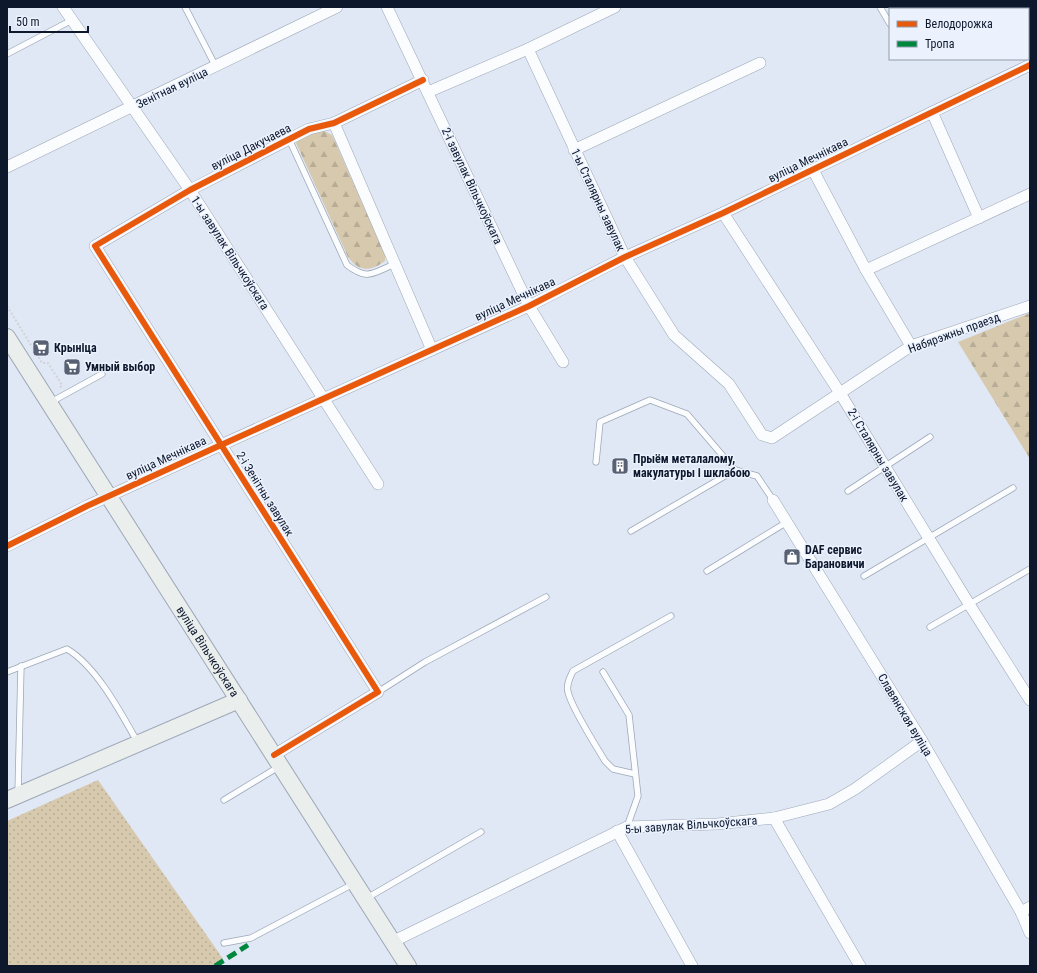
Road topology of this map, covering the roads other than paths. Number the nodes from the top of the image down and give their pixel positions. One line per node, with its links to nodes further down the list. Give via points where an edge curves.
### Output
1 (63, 7): 7 (street, 1-ы завулак Вільчкоўскага)
2 (185, 7): 13 (lane)
3 (337, 7): 13 (street, Зенітная вуліца)
4 (387, 7): 14 (street, 2-і завулак Вільчкоўскага)
5 (615, 7): 9 (street)
6 (880, 7): 8 (lane)
7 (72, 20): 10 (lane); 16 (street, 1-ы завулак Вільчкоўскага)
8 (889, 22)
9 (528, 49): 15 (street); 20 (street, 1-ы Сталярны завулак)
10 (7, 54)
11 (760, 63): 20 (street)
12 (1030, 65): 17 (street, вуліца Мечнікава)
13 (216, 67): 16 (street, Зенітная вуліца)
14 (423, 80): 15 (street, 2-і завулак Вільчкоўскага); 18 (street, вуліца Дакучаева)
15 (428, 92): 31 (street, 2-і завулак Вільчкоўскага)
16 (133, 107): 21 (street, Зенітная вуліца); 23 (street, 1-ы завулак Вільчкоўскага)
17 (932, 112): 22 (street, вуліца Мечнікава); 26 (street)
18 (334, 123): 19 (street, вуліца Дакучаева, via 309,129); 29 (street)
19 (289, 139): 23 (street, вуліца Дакучаева); 29 (lane, via 347,265 368,276)
20 (574, 150): 28 (street, 1-ы Сталярны завулак)
21 (7, 167)
22 (813, 170): 25 (street, вуліца Мечнікава); 30 (street)
23 (190, 190): 27 (street, вуліца Дакучаева); 39 (street, 1-ы завулак Вільчкоўскага)
24 (1030, 194): 26 (street)
25 (723, 213): 28 (street, вуліца Мечнікава); 38 (street, 2-і Сталярны завулак)
26 (979, 218): 30 (street)
27 (95, 246): 42 (street, 2-і Зенітны завулак)
28 (625, 257): 31 (street, вуліца Мечнікава); 38 (street, 1-ы Сталярны завулак, via 674,335 729,384 762,435 772,438)
29 (395, 264): 35 (street)
30 (866, 270): 34 (street)
31 (529, 306): 35 (street, вуліца Мечнікава); 36 (street, 2-і завулак Вільчкоўскага)
32 (1030, 306): 34 (street, Набярэжны праезд)
33 (7, 337): 40 (main road, вуліца Вільчкоўскага)
34 (912, 346): 38 (street, Набярэжны праезд)
35 (432, 350): 39 (street, вуліца Мечнікава)
36 (563, 362)
37 (102, 374): 40 (lane)
38 (840, 393): 44 (street, 2-і Сталярны завулак)
39 (324, 399): 42 (street, вуліца Мечнікава); 46 (street, 1-ы завулак Вільчкоўскага)
40 (55, 400): 49 (main road, вуліца Вільчкоўскага)
41 (930, 437): 44 (lane)
42 (221, 445): 49 (street, вуліца Мечнікава); 65 (street, 2-і Зенітны завулак)
43 (596, 462): 45 (lane, via 600,422 650,400 687,414)
44 (885, 466): 48 (lane); 53 (street, 2-і Сталярны завулак)
45 (735, 470): 50 (lane, via 757,476); 52 (lane)
46 (378, 484)
47 (1013, 488): 53 (lane)
48 (848, 491)
49 (109, 497): 54 (street, вуліца Мечнікава); 66 (main road, вуліца Вільчкоўскага)
50 (773, 500): 51 (street, Славянская вуліца)
51 (787, 522): 56 (lane); 68 (street, Славянская вуліца)
52 (631, 532)
53 (928, 537): 57 (lane); 59 (street, 2-і Сталярны завулак)
54 (7, 546)
55 (1030, 569): 59 (lane)
56 (707, 571)
57 (864, 576)
58 (546, 597): 65 (lane, via 425,662)
59 (969, 604): 61 (lane); 67 (street, 2-і Сталярны завулак)
60 (671, 616): 71 (lane, via 573,671 569,678 567,690 572,702 605,761 613,769)
61 (930, 627)
62 (21, 666): 63 (lane); 69 (lane, via 67,649 77,655 112,698); 72 (lane)
63 (7, 672)
64 (603, 672): 71 (lane, via 629,715)
65 (378, 692): 70 (street)
66 (239, 700): 69 (main road); 70 (main road, вуліца Вільчкоўскага)
67 (1030, 700)
68 (922, 741): 74 (street, 5-ы завулак Вільчкоўскага, via 855,789 829,804); 79 (street, Славянская вуліца)
69 (139, 744): 72 (main road)
70 (278, 760): 73 (lane); 77 (main road, вуліца Вільчкоўскага)
71 (635, 774): 75 (lane, via 638,796)
72 (12, 798)
73 (224, 800)
74 (774, 818): 75 (street, 5-ы завулак Вільчкоўскага); 85 (street)
75 (622, 829): 81 (street, 5-ы завулак Вільчкоўскага); 84 (street)
76 (481, 832): 78 (lane)
77 (355, 883): 78 (main road, вуліца Вільчкоўскага); 82 (lane, via 251,938)
78 (365, 899): 81 (main road, вуліца Вільчкоўскага)
79 (1025, 909): 80 (street, Славянская вуліца)
80 (1030, 933)
81 (392, 942): 83 (main road, вуліца Вільчкоўскага)
82 (224, 943)
83 (408, 966)
84 (692, 966)
85 (860, 966)

